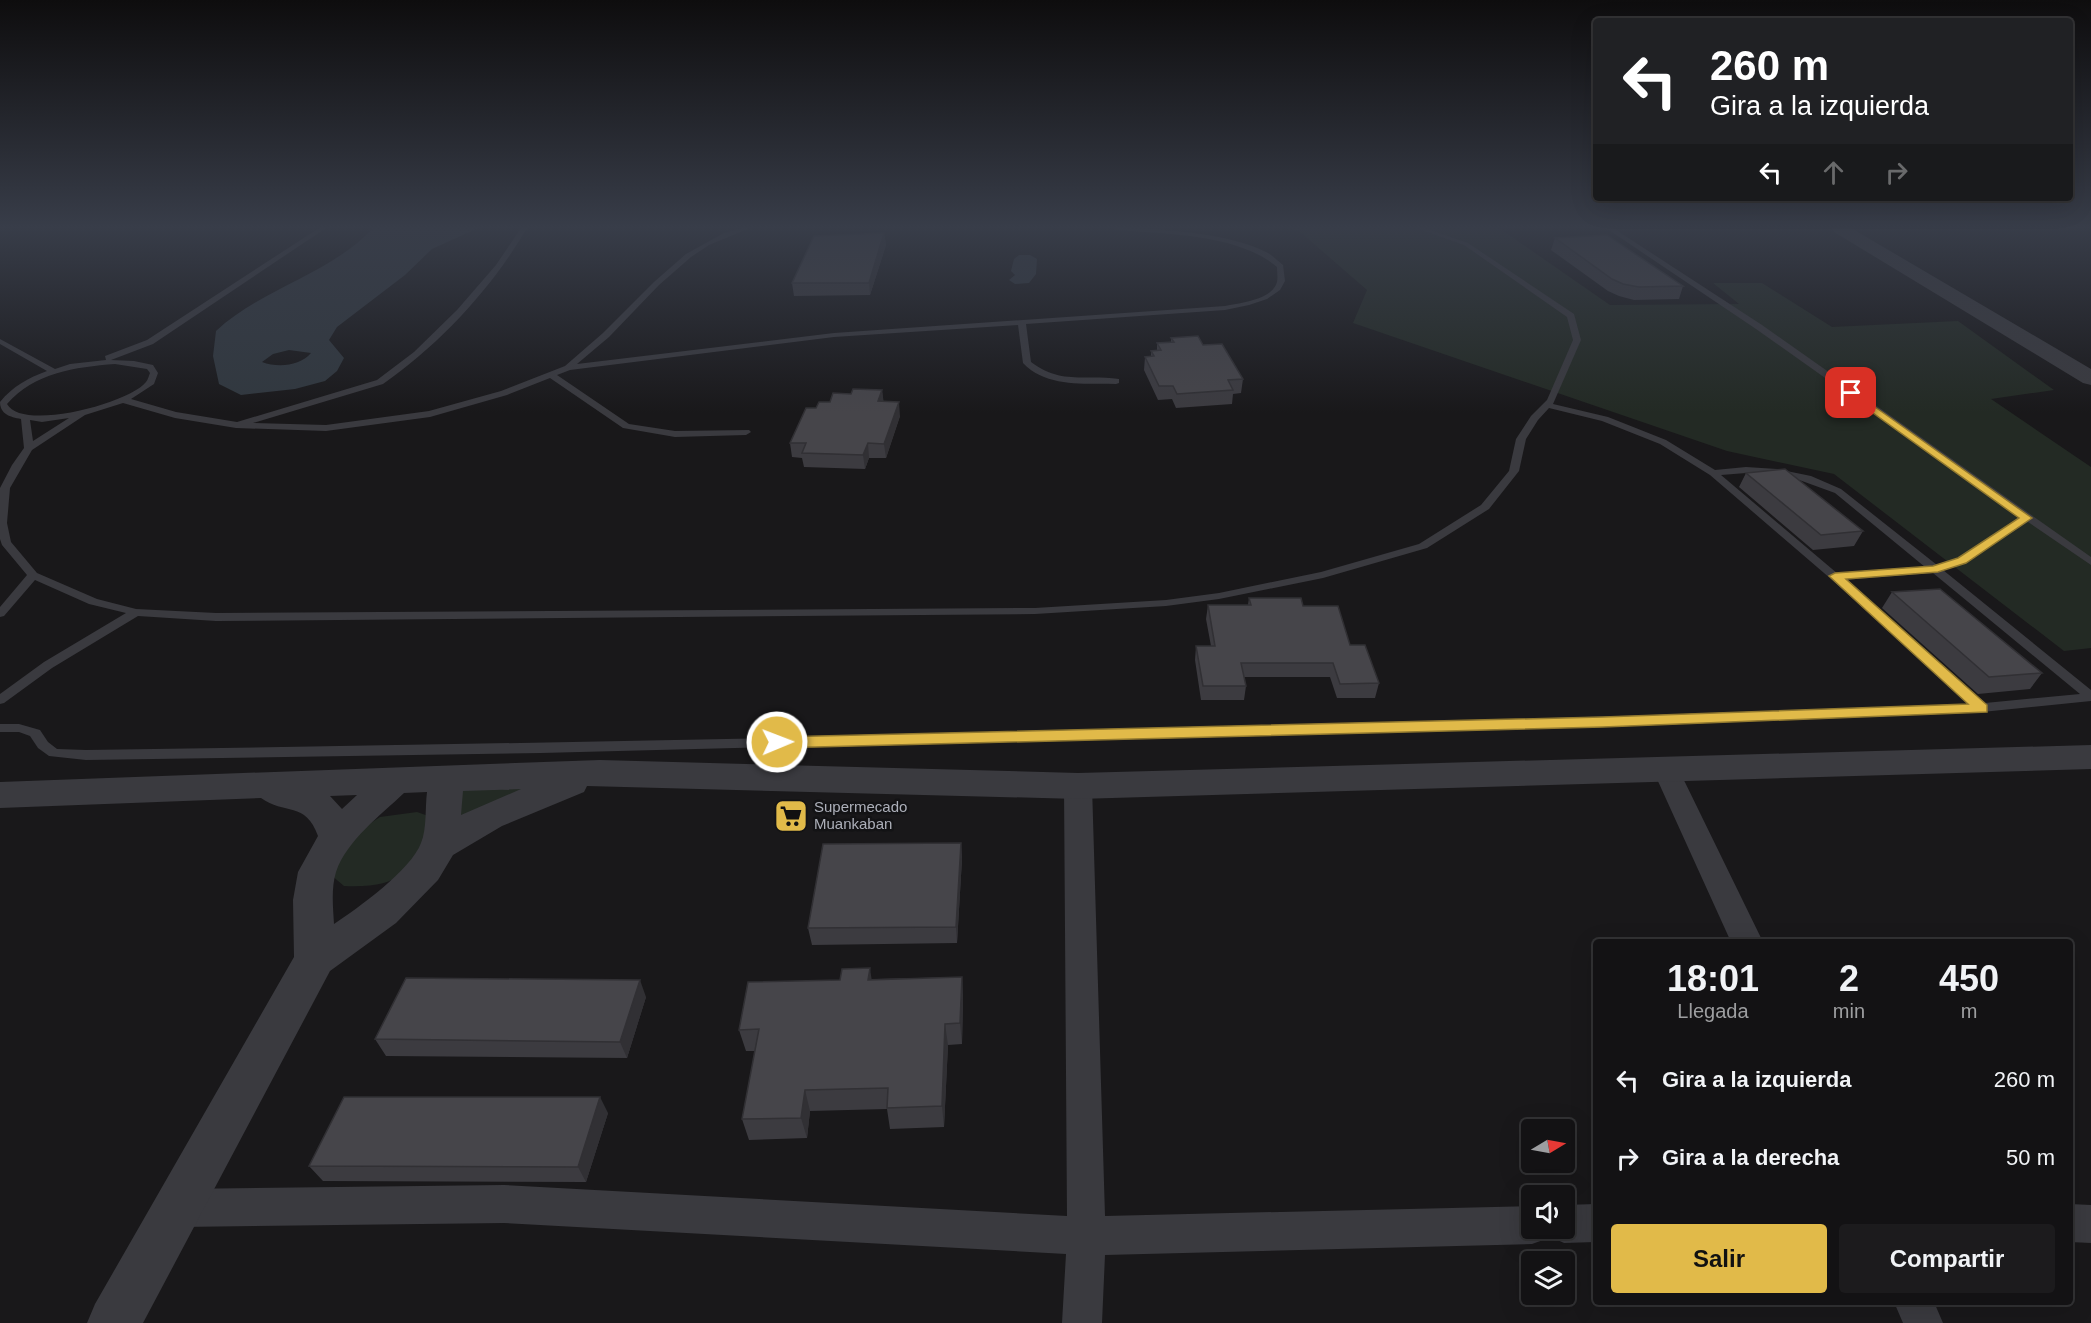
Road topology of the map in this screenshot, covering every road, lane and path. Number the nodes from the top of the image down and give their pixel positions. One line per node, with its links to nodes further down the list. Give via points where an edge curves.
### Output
1 (229, 290): 10 (lane)
2 (478, 290): 25 (lane, via 399,371 380,382)
3 (651, 290): 13 (lane)
4 (1274, 290): 8 (lane, via 1258,301 1225,308)
5 (1533, 290): 22 (lane, via 1572,316 1577,340)
6 (1703, 290): 29 (lane)
7 (1947, 290): 16 (street)
8 (1022, 323): 13 (lane, via 834,335); 17 (lane, via 1027,363 1040,375 1063,380)
9 (0, 341): 14 (lane)
10 (150, 342): 11 (lane); 12 (lane)
11 (99, 362): 12 (lane); 14 (lane)
12 (139, 362): 20 (lane, via 154,373 151,382)
13 (568, 368): 15 (lane)
14 (55, 372): 18 (lane)
15 (550, 374): 25 (lane, via 504,393 430,414 381,422 326,428); 26 (lane, via 626,426 675,434)
16 (2091, 378)
17 (1116, 381)
18 (13, 392): 19 (lane); 21 (lane)
19 (0, 393)
20 (123, 400): 23 (lane); 25 (lane, via 175,415)
21 (2, 404): 24 (lane, via 12,415)
22 (1546, 405): 28 (lane, via 1605,419 1663,442); 34 (lane, via 1521,440 1514,471 1485,507 1423,546 1323,575 1219,596 1035,611 477,617 216,617)
23 (82, 413): 24 (lane); 27 (lane)
24 (25, 418): 27 (lane)
25 (236, 425)
26 (746, 432)
27 (29, 448): 32 (lane, via 5,488 2,523 6,543)
28 (1713, 473): 31 (lane, via 1783,471 1811,478 1838,491); 33 (lane)
29 (2027, 518): 30 (lane); 31 (lane, via 1962,560)
30 (2091, 562)
31 (1934, 570): 33 (lane); 36 (lane)
32 (33, 575): 34 (lane, via 93,602); 35 (lane)
33 (1835, 576): 38 (lane)
34 (136, 612): 37 (lane, via 48,664)
35 (0, 614)
36 (2091, 697): 38 (lane)
37 (0, 700)
38 (1982, 708): 39 (lane, via 1603,722 86,755 54,753 35,733)
39 (0, 728)
40 (2091, 757): 41 (street)
41 (1665, 768): 46 (street); 50 (street)
42 (600, 773): 44 (street); 46 (street); 49 (street, via 489,816)
43 (396, 778): 44 (street); 45 (street); 48 (street)
44 (446, 779): 49 (street)
45 (248, 785): 47 (street); 48 (street, via 304,797 331,816)
46 (1078, 786): 58 (street)
47 (0, 795)
48 (337, 836): 51 (street, via 317,872 314,886)
49 (440, 845): 51 (street, via 424,869 382,912)
50 (1746, 939)
51 (315, 959): 52 (street)
52 (179, 1208): 58 (street, via 504,1204); 60 (street)
53 (1593, 1223): 55 (street)
54 (2073, 1223): 56 (street)
55 (1575, 1224)
56 (2091, 1224)
57 (1521, 1225): 58 (street)
58 (1086, 1236): 61 (street)
59 (1915, 1305): 62 (street)
60 (114, 1323)
61 (1082, 1323)
62 (1923, 1323)

